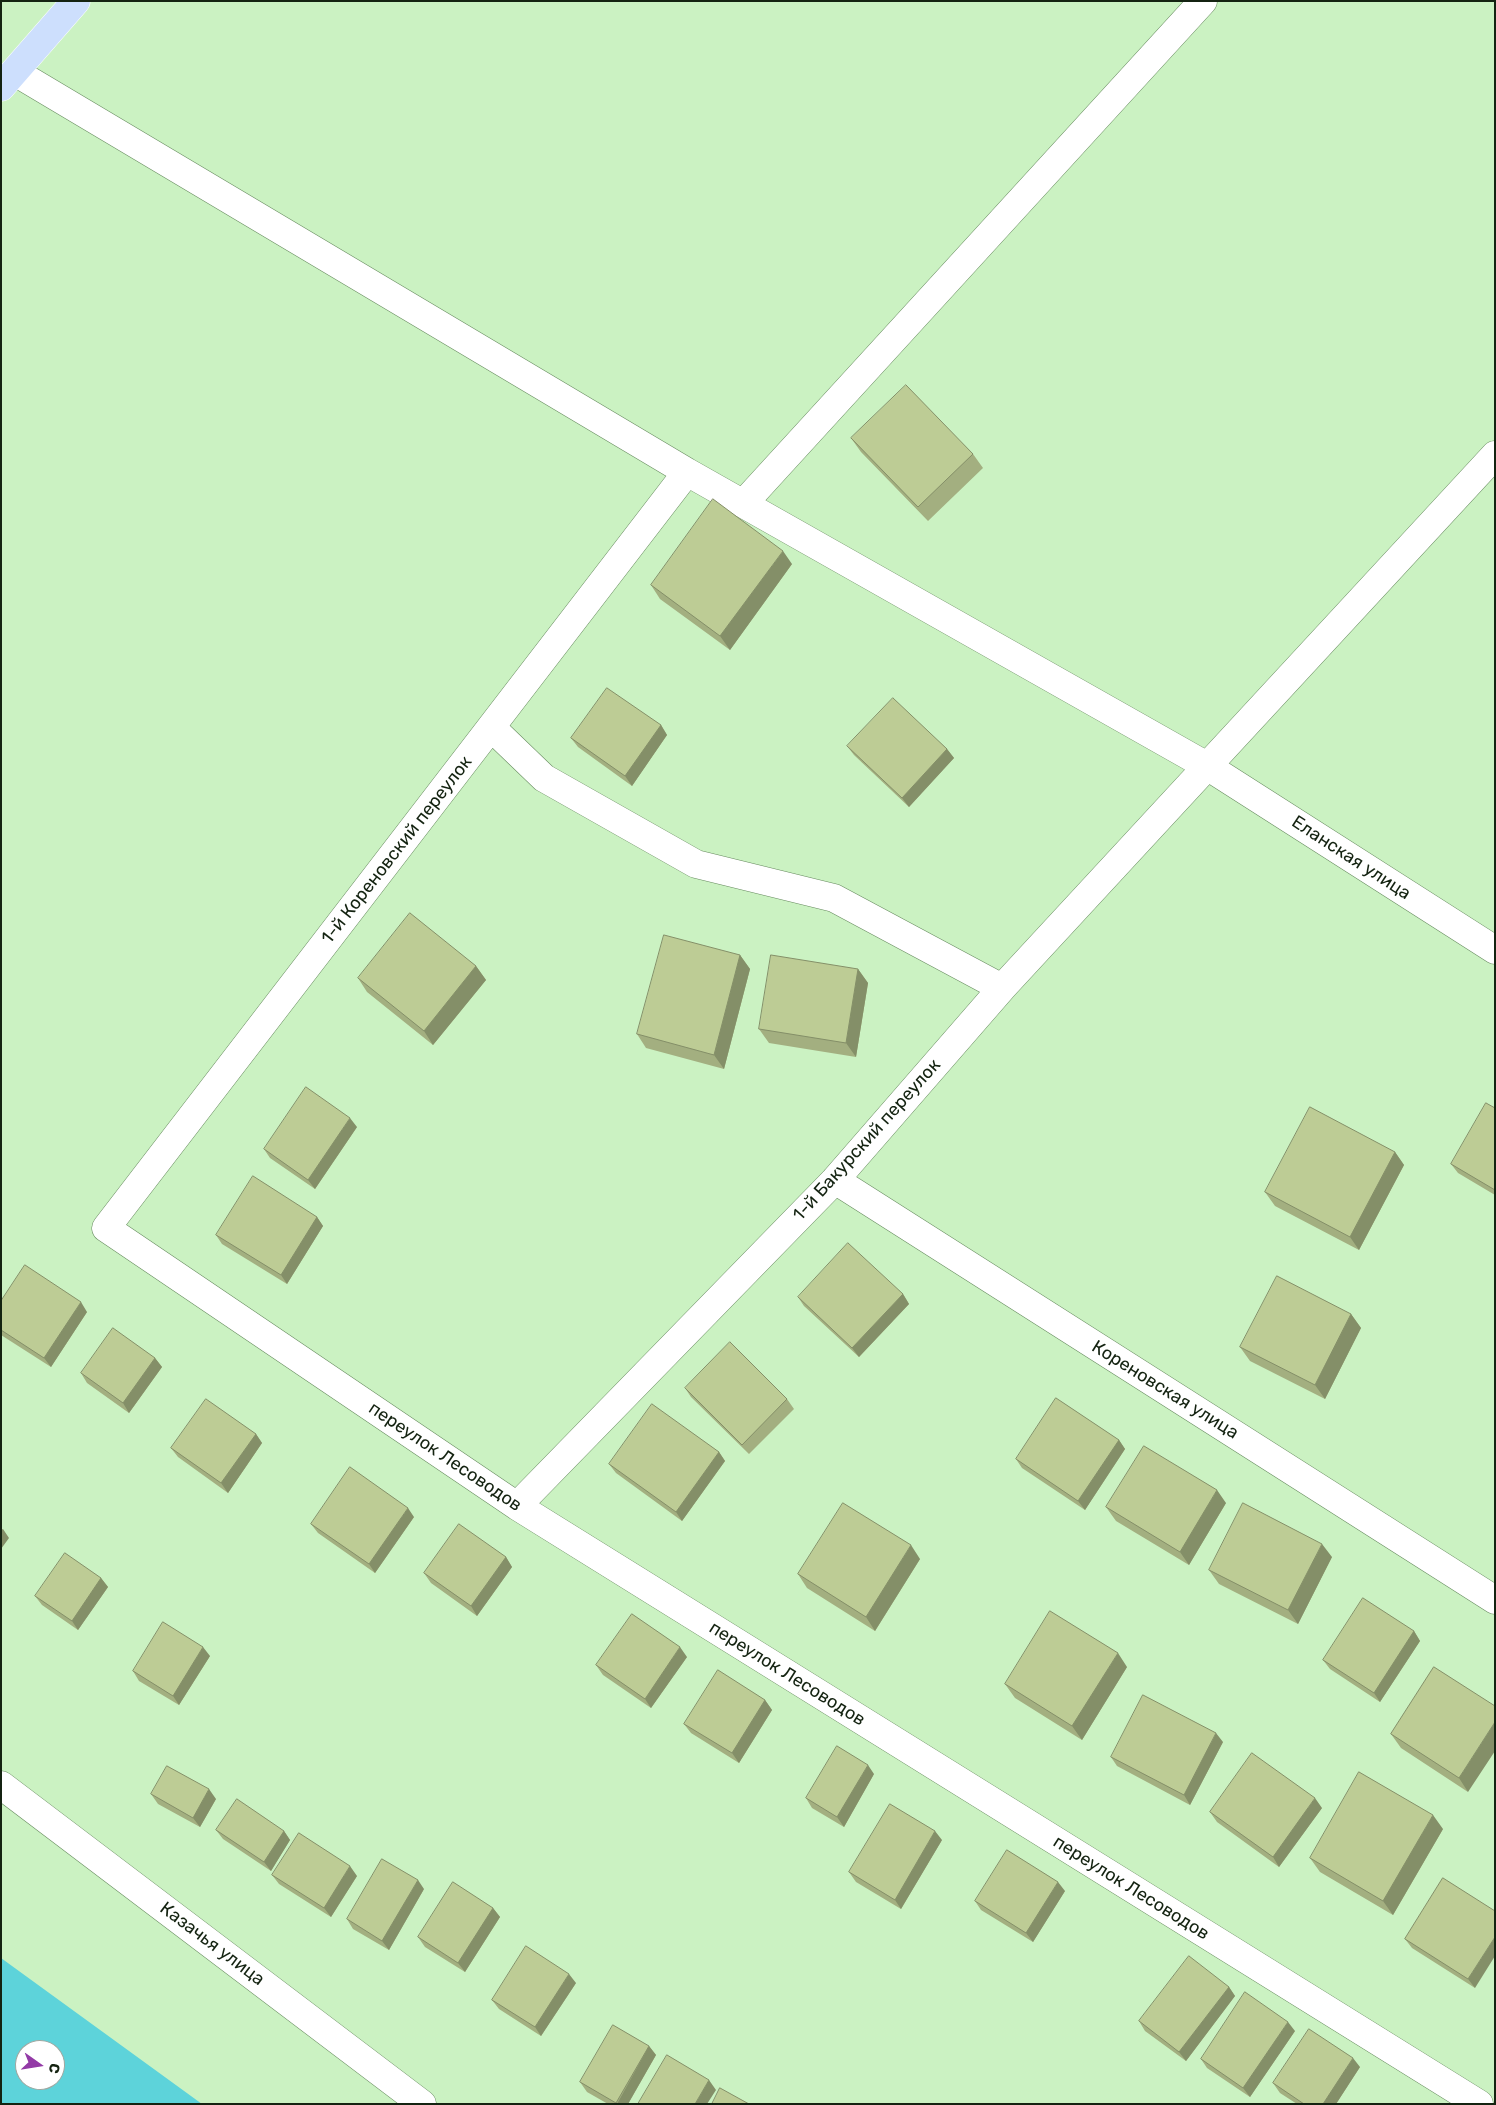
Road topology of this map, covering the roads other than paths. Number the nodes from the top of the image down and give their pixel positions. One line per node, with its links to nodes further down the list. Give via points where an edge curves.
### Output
1 (76, 1): 3 (main road)
2 (1202, 1): 6 (street)
3 (8, 79): 5 (street, Еланская улица)
4 (1495, 455): 8 (street, 1-й Бакурский переулок)
5 (687, 472): 6 (street, Еланская улица); 7 (street, 1-й Кореновский переулок)
6 (743, 504): 8 (street, Еланская улица)
7 (491, 727): 10 (street, via 544,778 696,864 834,898); 12 (street, 1-й Кореновский переулок)
8 (1207, 766): 9 (street, Еланская улица); 10 (street, 1-й Бакурский переулок)
9 (1495, 950)
10 (1002, 988): 11 (street, 1-й Бакурский переулок)
11 (835, 1180): 13 (street, 1-й Бакурский переулок); 14 (street, Кореновская улица)
12 (106, 1228): 13 (street, переулок Лесоводов)
13 (517, 1506): 17 (street, переулок Лесоводов)
14 (1495, 1600)
15 (1, 1784): 16 (street, Казачья улица)
16 (422, 2104)
17 (1479, 2104)

